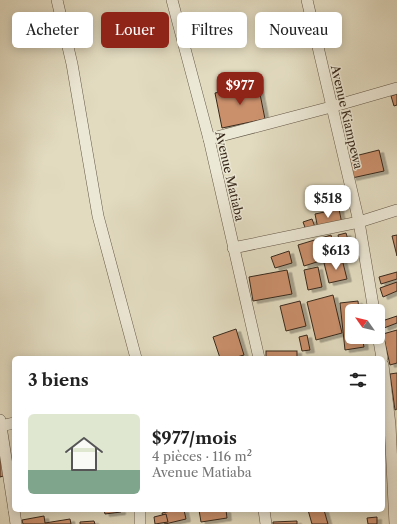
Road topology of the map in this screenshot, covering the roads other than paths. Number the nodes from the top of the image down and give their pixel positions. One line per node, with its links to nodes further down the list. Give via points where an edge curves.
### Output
1 (57, 0): 12 (street, via 72,64 98,216)
2 (172, 0): 6 (street, Avenue Matiaba)
3 (306, 0): 5 (street, Avenue Kiampewa)
4 (397, 88): 5 (street)
5 (331, 107): 6 (street); 8 (street, Avenue Kiampewa)
6 (209, 139): 9 (street, Avenue Matiaba)
7 (397, 210): 8 (street)
8 (359, 222): 9 (street); 10 (street, Avenue Kiampewa)
9 (233, 248): 13 (street, Avenue Matiaba)
10 (373, 304)
11 (380, 344): 14 (street)
12 (135, 356)
13 (259, 356)
14 (382, 356)
15 (385, 382): 25 (street)
16 (12, 423): 17 (street)
17 (0, 424): 18 (street)
18 (12, 498)
19 (14, 512): 22 (street)
20 (140, 512): 23 (street)
21 (264, 512): 24 (street)
22 (16, 524)
23 (140, 524)
24 (266, 524)
25 (395, 524)

